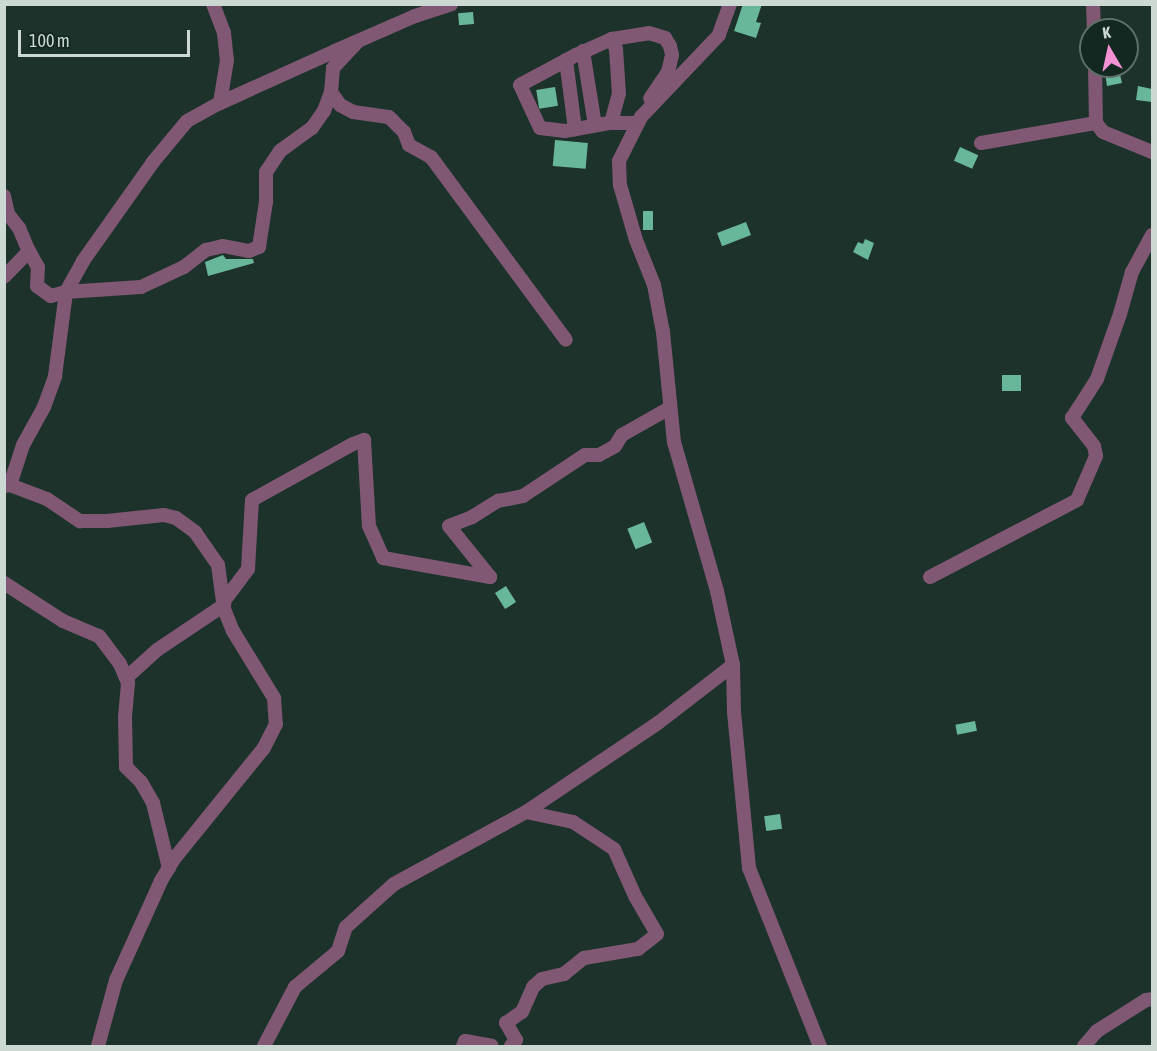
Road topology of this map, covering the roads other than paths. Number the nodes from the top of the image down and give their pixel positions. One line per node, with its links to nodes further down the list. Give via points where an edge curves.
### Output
1 (213, 4): 10 (street, via 224,33 227,60)
2 (451, 4): 5 (street)
3 (730, 4): 11 (street, via 719,35)
4 (612, 39): 6 (street); 11 (street, via 649,33 665,38 670,46 668,72); 12 (street, via 619,94)
5 (356, 43): 9 (street, via 333,68); 10 (street)
6 (583, 51): 7 (street); 14 (street)
7 (566, 60): 15 (street); 15 (street, via 520,85 540,128)
8 (1095, 78): 13 (street)
9 (331, 92): 22 (street, via 312,128 280,151 266,172 259,247 249,252 223,246 206,250 184,267 141,286); 23 (street, via 340,105 353,112 389,117 404,132 409,145 431,157)
10 (220, 103): 22 (street, via 187,121 153,162 83,261)
11 (640, 120): 12 (street); 24 (street, via 619,161 620,185 654,285 663,332)
12 (611, 123): 14 (street)
13 (1096, 123): 16 (street); 17 (street, via 1103,132)
14 (595, 125): 15 (street)
15 (575, 129)
16 (981, 143)
17 (1152, 152)
18 (4, 196): 20 (street, via 8,214)
19 (1152, 235): 26 (street, via 1131,272 1097,379 1072,418 1094,446 1096,456 1077,500)
20 (29, 251): 21 (street); 22 (street, via 38,267 37,286 51,296)
21 (4, 277)
22 (66, 292): 25 (street, via 55,376)
23 (566, 340)
24 (668, 409): 28 (street, via 622,435 615,446 599,455 585,455 523,496 498,501 449,526 490,577 383,558 369,526 364,440 353,444 252,500 248,569); 29 (street)
25 (7, 485): 28 (street, via 47,499 80,521 164,515 176,518 195,532 218,565)
26 (930, 577)
27 (4, 583): 30 (street, via 63,621 99,636)
28 (224, 603): 30 (street, via 157,650); 32 (street, via 233,631 274,698 276,724 263,749)
29 (733, 665): 31 (street, via 658,723); 39 (street, via 749,867)
30 (126, 678): 32 (street, via 126,767 153,803)
31 (526, 812): 35 (street, via 394,884 346,927 338,951 295,987); 38 (street, via 573,822 614,849 657,934 638,949 584,958 564,974 542,979 533,987 522,1012 506,1023 516,1040)
32 (169, 868): 34 (street, via 129,946)
33 (1152, 999): 40 (street, via 1098,1031)
34 (98, 1047)
35 (264, 1047)
36 (463, 1047): 37 (street, via 465,1041)
37 (492, 1047)
38 (511, 1047)
39 (820, 1047)
40 (1084, 1047)

